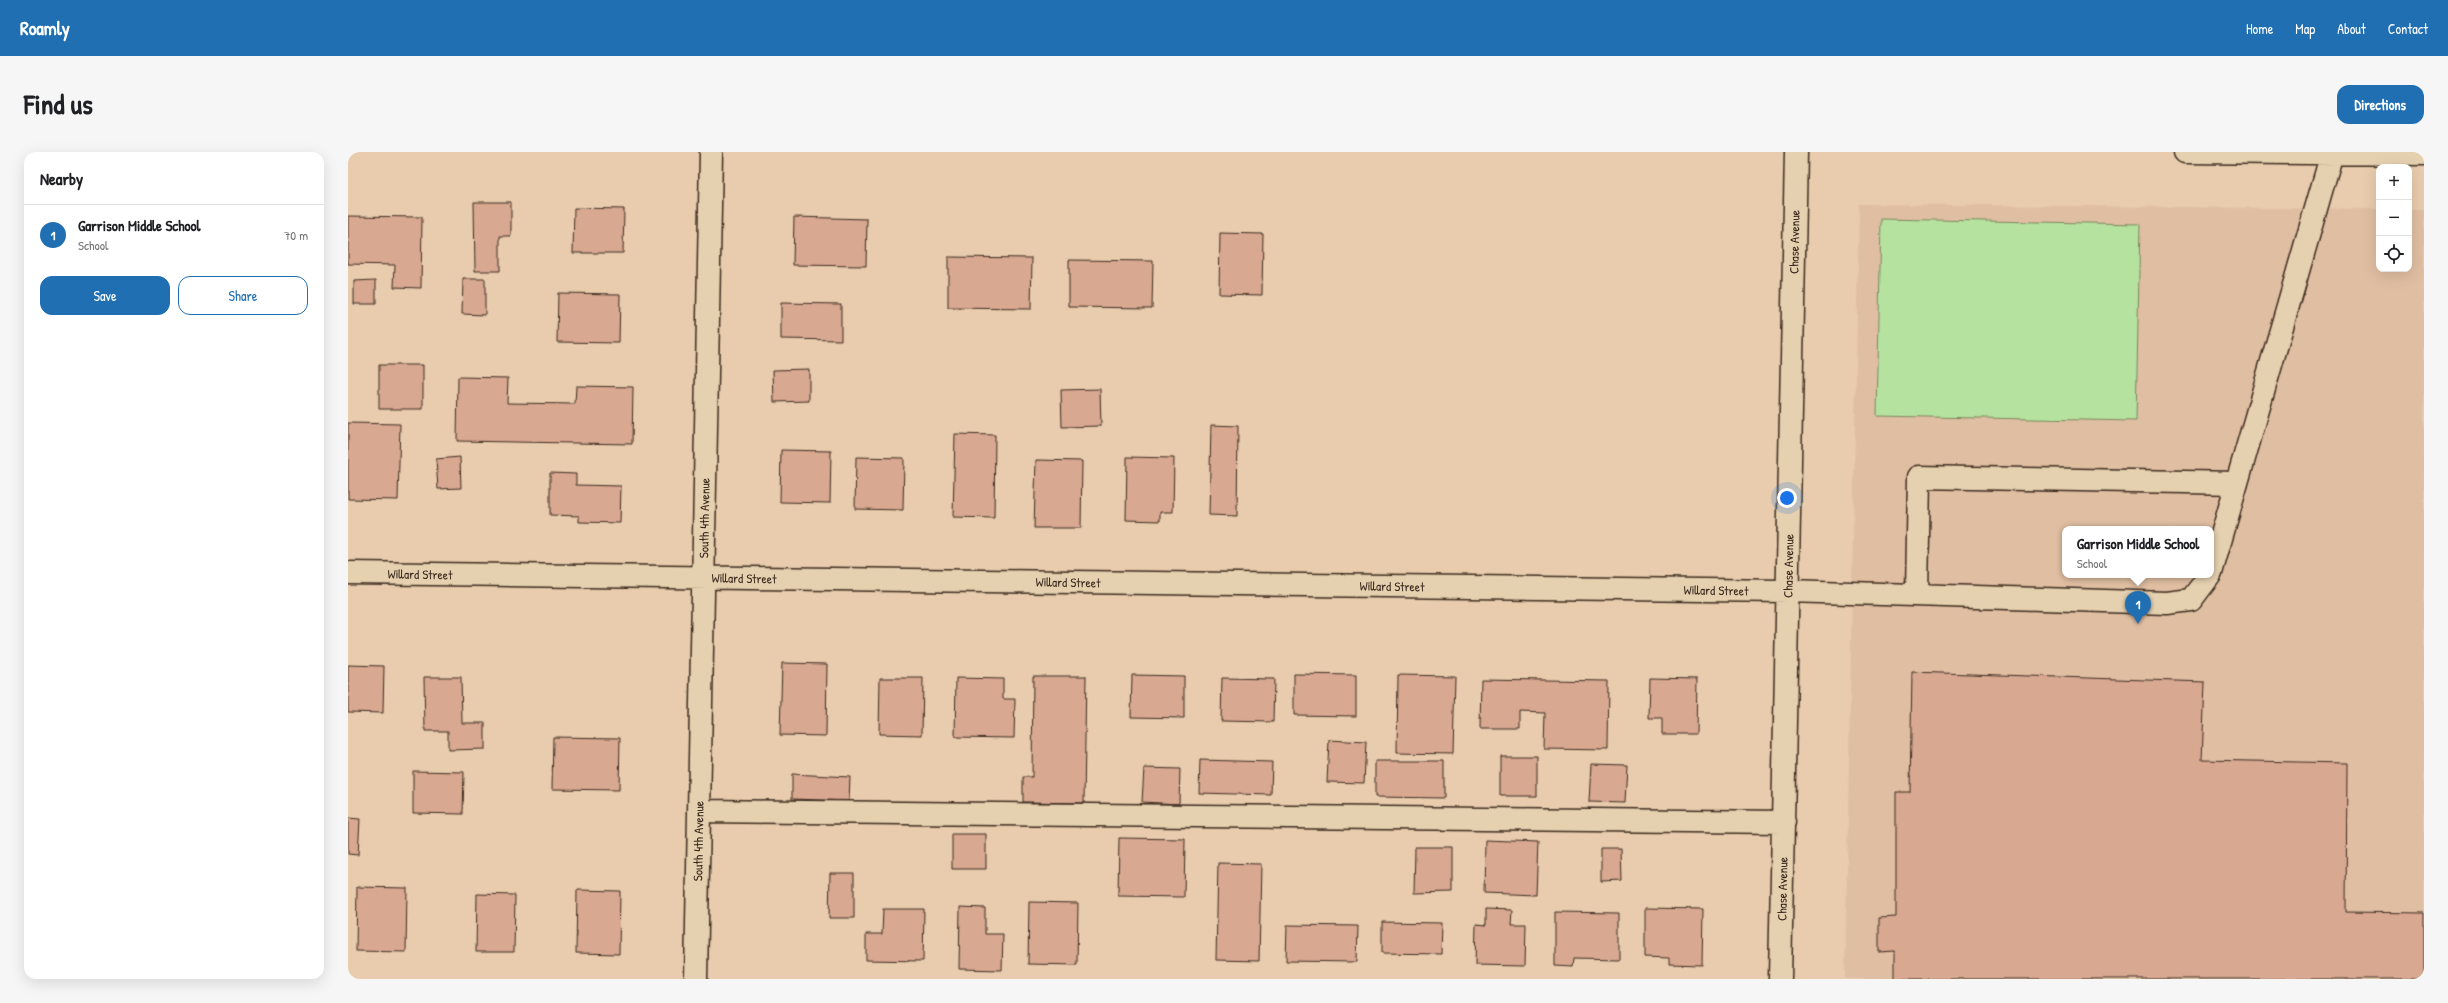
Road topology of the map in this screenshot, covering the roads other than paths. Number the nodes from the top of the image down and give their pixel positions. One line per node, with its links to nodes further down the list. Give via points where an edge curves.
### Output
1 (711, 152): 9 (street, South 4th Avenue)
2 (1796, 152): 11 (street, Chase Avenue)
3 (2185, 152): 4 (street)
4 (2332, 153): 5 (street); 6 (street)
5 (2424, 154)
6 (2237, 483): 7 (street); 12 (street, via 1919,477)
7 (2214, 561)
8 (348, 573): 9 (street, Willard Street)
9 (703, 577): 11 (street, Willard Street); 13 (street, South 4th Avenue)
10 (2207, 578): 12 (street, Willard Street, via 2191,600 2167,603)
11 (1788, 591): 12 (street, Willard Street); 14 (street, Chase Avenue)
12 (1917, 595)
13 (699, 811): 14 (street); 15 (street, South 4th Avenue)
14 (1784, 822): 16 (street, Chase Avenue)
15 (696, 979)
16 (1780, 979)

